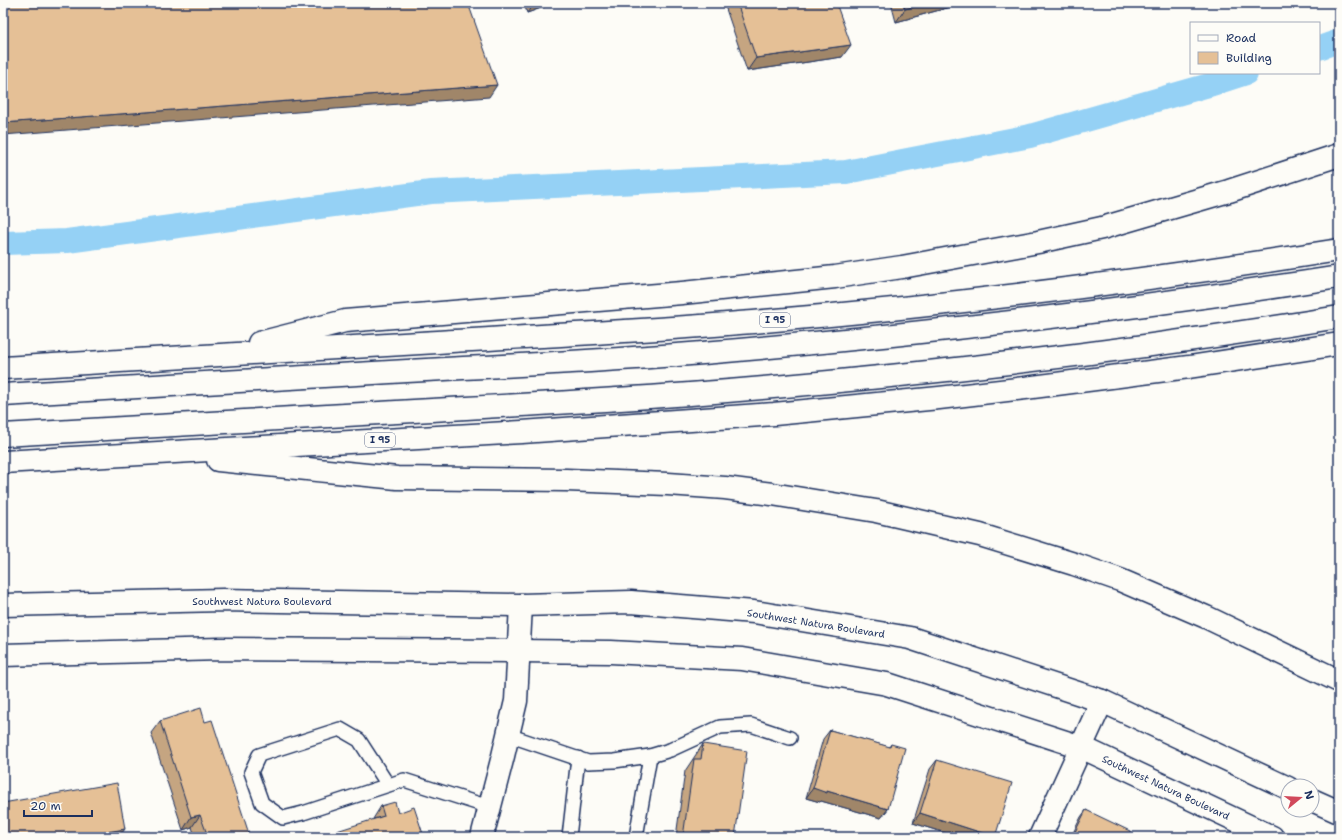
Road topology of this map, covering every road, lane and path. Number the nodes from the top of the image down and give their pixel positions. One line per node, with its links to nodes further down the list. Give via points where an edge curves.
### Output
1 (1339, 154): 6 (main road, via 1229,191 1117,224 902,268 674,294 345,321)
2 (1339, 250): 6 (main road, I 95, via 1088,286 842,314 655,329)
3 (1339, 276): 8 (main road, via 1086,313 792,345 553,363)
4 (1339, 317): 9 (main road, via 1052,358 812,384 688,394)
5 (1339, 344): 10 (main road, I 95, via 1033,387 774,414 596,428)
6 (208, 356): 7 (main road, I 95)
7 (3, 368)
8 (3, 395)
9 (3, 435)
10 (149, 454): 11 (main road, I 95); 16 (main road, via 397,478 620,482 725,488 876,511 980,535 1120,580 1206,617)
11 (3, 462)
12 (3, 605): 13 (main road, Southwest Natura Boulevard, via 223,600)
13 (521, 605): 14 (main road); 17 (main road, Southwest Natura Boulevard, via 631,602 754,612 910,638)
14 (518, 651): 15 (main road, Southwest Natura Boulevard, via 220,649); 18 (main road, via 516,701); 20 (main road, Southwest Natura Boulevard, via 611,652 742,659 887,684)
15 (3, 655)
16 (1339, 681)
17 (1102, 701): 20 (main road); 23 (main road, Southwest Natura Boulevard)
18 (508, 735): 22 (lane); 26 (main road)
19 (790, 738): 21 (lane, via 751,725 720,727 670,750)
20 (1081, 747): 31 (main road); 32 (main road, Southwest Natura Boulevard)
21 (650, 756): 22 (lane, via 588,762); 30 (lane)
22 (578, 758): 29 (lane)
23 (1280, 784)
24 (388, 785): 24 (lane, via 283,818 262,803 251,772 259,755 340,729 359,740); 26 (lane, via 404,780)
25 (1320, 804): 27 (main road)
26 (489, 807): 28 (main road)
27 (1339, 812)
28 (482, 837)
29 (569, 837)
30 (636, 837)
31 (1040, 837)
32 (1272, 837)

